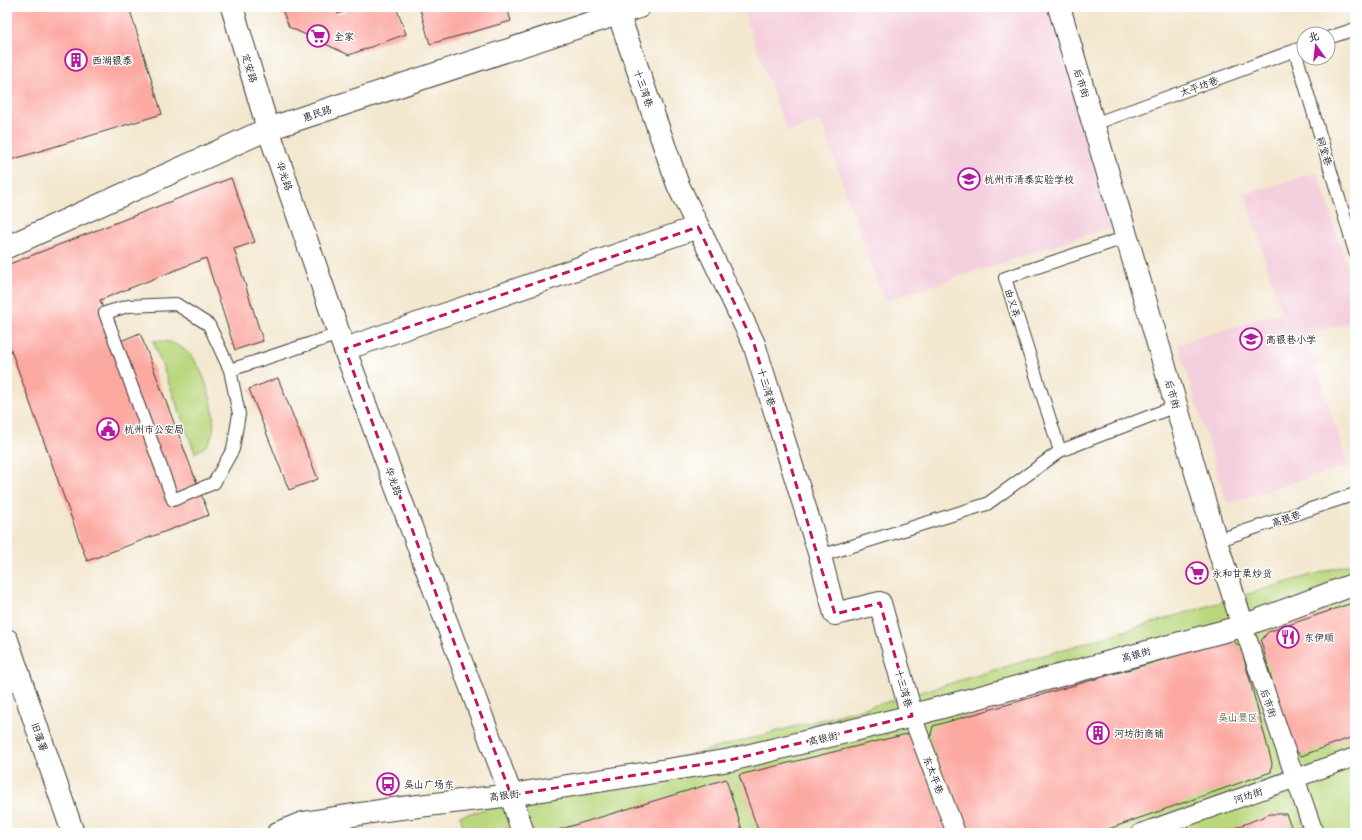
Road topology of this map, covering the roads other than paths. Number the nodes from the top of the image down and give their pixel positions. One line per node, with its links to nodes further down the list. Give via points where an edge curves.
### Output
1 (232, 7): 10 (street, 定安路)
2 (639, 7): 4 (street, 惠民路)
3 (1059, 7): 9 (street, 后市街)
4 (617, 11): 10 (street, 惠民路); 11 (street, 十三湾巷, via 678,185)
5 (1355, 29): 6 (lane)
6 (1336, 35)
7 (1296, 50): 9 (lane, 太平坊巷)
8 (1304, 66): 14 (lane, 祠堂巷)
9 (1094, 124): 12 (street, 后市街)
10 (268, 128): 13 (street, 惠民路); 15 (street, 华光路)
11 (698, 227): 15 (street); 21 (street, 十三湾巷, via 754,344)
12 (1127, 237): 17 (street, 后市街); 18 (lane, 由义弄, via 1006,278)
13 (7, 247)
14 (1355, 252)
15 (342, 341): 16 (lane); 28 (street, 华光路)
16 (230, 370): 16 (lane, via 210,325 176,304 128,306 105,313 173,500 214,483 233,449 239,414)
17 (1176, 406): 18 (lane); 20 (street, 后市街)
18 (1060, 451): 21 (lane, via 986,504)
19 (1355, 494): 20 (lane, 高银巷)
20 (1216, 541): 23 (street, 后市街)
21 (820, 556): 25 (street, 十三湾巷, via 835,614 880,603)
22 (1355, 584): 23 (street, 高银街)
23 (1243, 626): 25 (street, 高银街); 27 (street, 后市街)
24 (7, 640): 29 (street, 旧藩署)
25 (912, 716): 28 (street, 高银街, via 730,760); 32 (street, 东太平巷)
26 (1355, 757): 27 (street, 河坊街)
27 (1295, 779): 33 (street, 河坊街); 34 (street, 后市街)
28 (511, 795): 30 (street, 高银街, via 303,823); 31 (street, 华光路)
29 (73, 833)
30 (278, 833)
31 (523, 833)
32 (956, 833)
33 (1141, 833)
34 (1314, 833)

